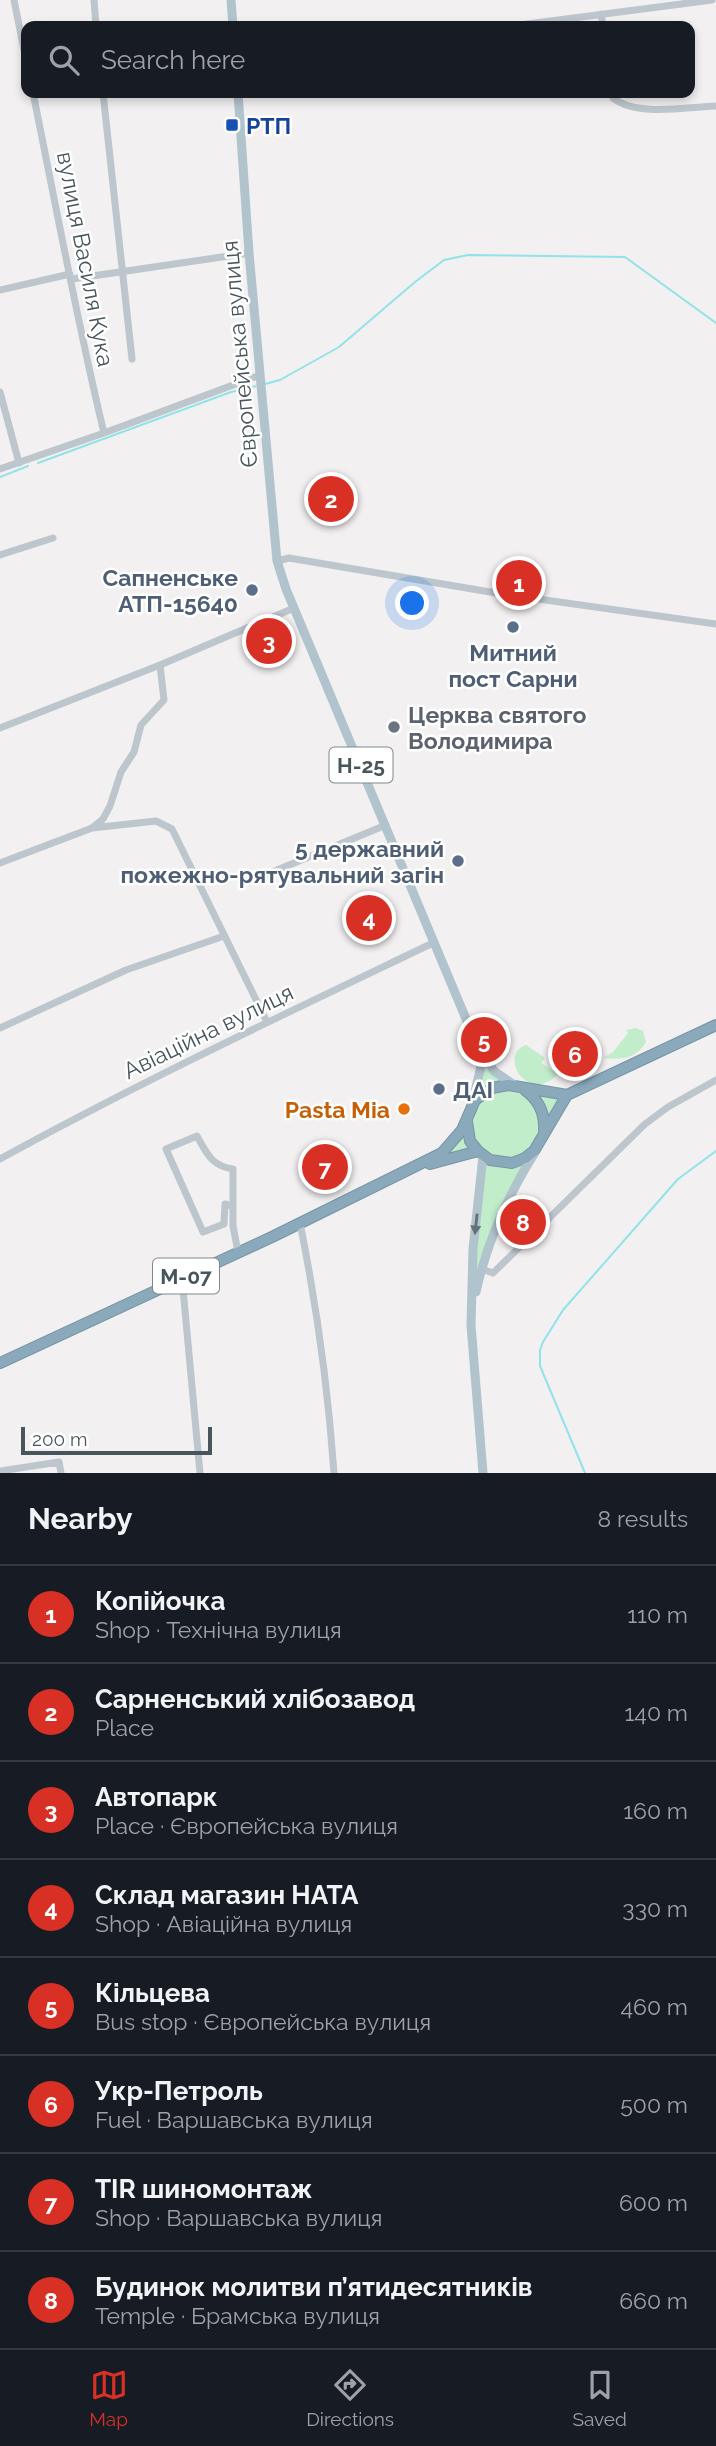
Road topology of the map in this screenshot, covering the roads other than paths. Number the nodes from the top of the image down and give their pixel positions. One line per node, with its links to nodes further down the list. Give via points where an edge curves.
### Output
1 (14, 0): 11 (street)
2 (94, 0): 7 (street)
3 (231, 0): 8 (main road)
4 (712, 0): 5 (street)
5 (677, 2): 6 (street)
6 (601, 14): 9 (street); 10 (street)
7 (96, 21)
8 (233, 21)
9 (549, 21)
10 (602, 21)
11 (21, 35)
12 (34, 98): 19 (street, вулиця Василя Кука)
13 (104, 98): 18 (street)
14 (238, 98): 17 (main road, Європейська вулиця / Н-25)
15 (612, 98): 16 (street, via 637,109)
16 (716, 106)
17 (249, 253): 18 (street); 22 (main road, Європейська вулиця / Н-25)
18 (121, 273): 19 (street); 21 (street)
19 (71, 277): 20 (street); 24 (street, вулиця Василя Кука)
20 (0, 290)
21 (132, 359)
22 (260, 381): 24 (street); 29 (main road, Європейська вулиця / Н-25)
23 (0, 392): 25 (street)
24 (104, 433): 25 (street)
25 (19, 463): 26 (street)
26 (0, 469)
27 (53, 538): 28 (street)
28 (0, 555)
29 (277, 561): 30 (main road, Європейська вулиця / Н-25); 31 (street, via 289,558)
30 (294, 608): 32 (street); 34 (main road, Європейська вулиця / Н-25)
31 (716, 624)
32 (160, 665): 33 (street); 35 (street, via 164,700 141,725 110,806)
33 (0, 728)
34 (386, 825): 37 (street); 39 (main road, Європейська вулиця / Н-25)
35 (92, 828): 36 (street); 38 (street, via 156,821 172,829)
36 (0, 863)
37 (253, 880)
38 (224, 936): 40 (street); 42 (street, via 126,970)
39 (435, 942): 40 (street, Авіаційна вулиця); 43 (main road, Європейська вулиця / Н-25)
40 (267, 1022): 52 (street, Авіаційна вулиця)
41 (716, 1025): 46 (highway)
42 (0, 1028)
43 (474, 1038): 45 (main road, Європейська вулиця / Н-25, via 495,1071); 47 (main road, Європейська вулиця / Н-25, via 481,1066)
44 (716, 1080): 57 (street, via 645,1124 494,1273)
45 (519, 1088): 46 (highway); 47 (highway, via 492,1088); 49 (highway, Н-25, via 533,1096 542,1110)
46 (566, 1095): 49 (highway)
47 (471, 1106): 48 (highway, М-07)
48 (467, 1119): 51 (highway, via 468,1134); 53 (highway, М-07, via 442,1153)
49 (544, 1131): 50 (highway)
50 (539, 1145): 51 (highway, via 525,1158 508,1163); 57 (main road, via 500,1214)
51 (480, 1154): 53 (highway, М-07); 59 (main road, one-way to 59)
52 (0, 1159)
53 (414, 1168): 55 (highway, М-07)
54 (233, 1206): 54 (street, via 233,1169 211,1161 197,1136 166,1149 203,1232 224,1224 225,1204); 56 (street)
55 (300, 1223): 56 (highway, М-07); 64 (street, via 317,1305)
56 (238, 1252): 58 (highway, М-07)
57 (482, 1269): 59 (main road)
58 (182, 1278): 60 (highway, М-07); 63 (street)
59 (471, 1325): 65 (main road)
60 (0, 1363)
61 (0, 1471): 62 (street, via 59,1462)
62 (61, 1473)
63 (200, 1473)
64 (334, 1473)
65 (483, 1473)

